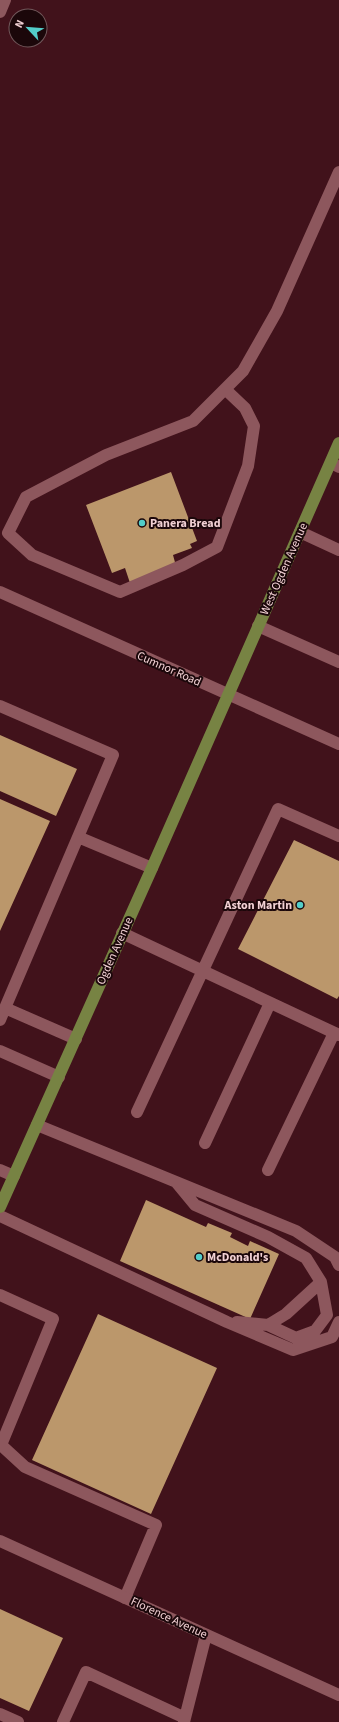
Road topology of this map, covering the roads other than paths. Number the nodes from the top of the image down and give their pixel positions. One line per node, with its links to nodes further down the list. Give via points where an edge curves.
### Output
1 (5, 0): 2 (street)
2 (0, 12)
3 (339, 172): 4 (street, via 277,311 243,371)
4 (225, 389): 4 (street, via 245,408 254,426 248,466 217,547 183,565 120,592 39,558 8,533 26,497 106,455 193,421)
5 (339, 443): 6 (main road, West Ogden Avenue)
6 (335, 465): 7 (main road, West Ogden Avenue)
7 (300, 532): 8 (street); 10 (main road, West Ogden Avenue)
8 (339, 550)
9 (0, 592): 12 (street, Cumnor Road)
10 (258, 626): 11 (street); 12 (main road, West Ogden Avenue)
11 (339, 662)
12 (228, 695): 14 (street, Cumnor Road); 17 (main road, Ogden Avenue)
13 (0, 706): 16 (street, via 113,755)
14 (339, 744)
15 (339, 836): 19 (street, via 278,809)
16 (78, 837): 17 (street); 21 (street)
17 (152, 868): 18 (main road, Ogden Avenue)
18 (122, 934): 19 (street); 24 (main road, Ogden Avenue)
19 (202, 971): 20 (street); 27 (street)
20 (270, 1003): 23 (street); 29 (street)
21 (5, 1008): 22 (street); 24 (street)
22 (0, 1020)
23 (336, 1034): 31 (street)
24 (76, 1039): 26 (main road, Ogden Avenue)
25 (0, 1051): 26 (street)
26 (59, 1077): 28 (main road, Ogden Avenue)
27 (137, 1112)
28 (37, 1124): 32 (main road, Ogden Avenue); 33 (street)
29 (205, 1143)
30 (0, 1170): 32 (street)
31 (268, 1170)
32 (14, 1176): 34 (main road, Ogden Avenue)
33 (175, 1181): 36 (street, via 296,1231 335,1257); 37 (street, via 195,1205 268,1237 306,1258)
34 (0, 1206)
35 (0, 1216): 39 (street)
36 (339, 1265)
37 (321, 1282): 41 (street, via 286,1314); 41 (street, via 327,1315 315,1332 296,1338)
38 (0, 1295): 42 (street, via 53,1319)
39 (227, 1322): 40 (street, via 293,1350 332,1337); 41 (street)
40 (339, 1322)
41 (268, 1325)
42 (1, 1444): 44 (street, via 25,1467 156,1525)
43 (0, 1541): 44 (street, Florence Avenue)
44 (125, 1598): 45 (street, Florence Avenue)
45 (206, 1634): 46 (street, Florence Avenue); 48 (street)
46 (339, 1695)
47 (0, 1714): 49 (street)
48 (185, 1720): 50 (street, via 86,1672)
49 (18, 1722)
50 (63, 1722)

